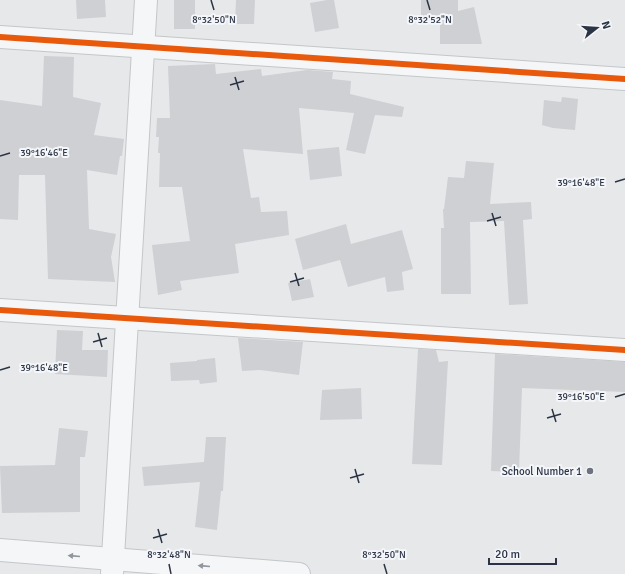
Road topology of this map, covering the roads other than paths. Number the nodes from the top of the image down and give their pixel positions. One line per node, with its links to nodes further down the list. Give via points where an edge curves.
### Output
1 (146, 0): 3 (street)
2 (0, 37): 3 (street)
3 (143, 46): 4 (street); 6 (street)
4 (625, 79)
5 (0, 310): 6 (street)
6 (127, 318): 7 (street); 9 (street)
7 (625, 350)
8 (0, 550): 9 (street, one-way to 8)
9 (113, 566): 10 (street, one-way to 9)
10 (299, 574)

